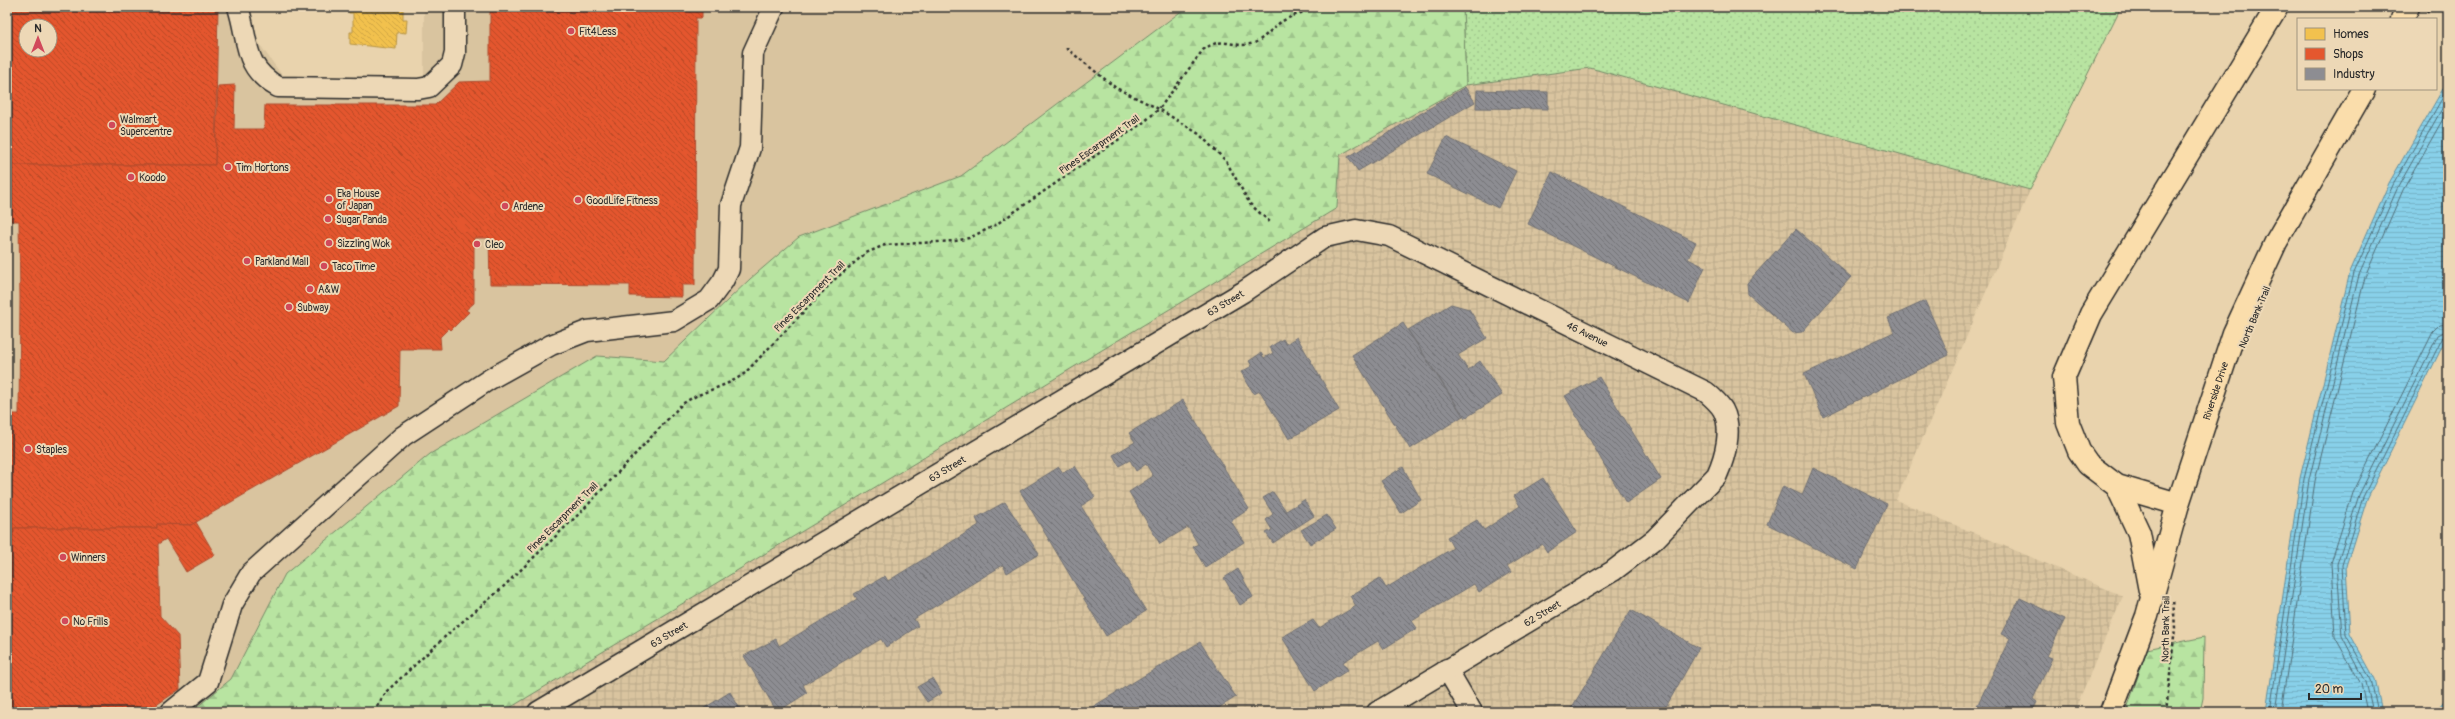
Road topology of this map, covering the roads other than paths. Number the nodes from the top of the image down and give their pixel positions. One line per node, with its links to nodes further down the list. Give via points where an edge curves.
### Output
1 (238, 7): 2 (street, via 248,54 262,74 278,87 424,89 450,68 455,53)
2 (455, 7)
3 (774, 7): 14 (street, via 753,53 750,148 732,205 729,269 709,300 674,321 587,331 551,345 490,379 403,436 250,573 232,605 208,682)
4 (2408, 7): 6 (main road)
5 (2271, 12): 9 (main road, via 2091,314 2064,378 2068,423 2079,451 2097,472)
6 (2402, 18)
7 (2363, 90): 11 (main road, Riverside Drive, via 2276,242 2256,283 2234,333)
8 (1356, 230): 10 (street, 46 Avenue, via 1389,236 1706,392 1724,411 1726,448 1717,474); 15 (street, 63 Street, via 1325,238 1242,292)
9 (2117, 486): 11 (main road); 12 (main road, via 2139,534)
10 (1697, 498): 13 (street, 62 Street, via 1654,539 1613,571)
11 (2178, 504): 12 (main road, Riverside Drive)
12 (2151, 598): 18 (main road, Riverside Drive)
13 (1447, 669): 16 (street, 62 Street); 17 (street)
14 (171, 712)
15 (538, 712)
16 (1377, 712)
17 (1472, 712)
18 (2111, 712)

